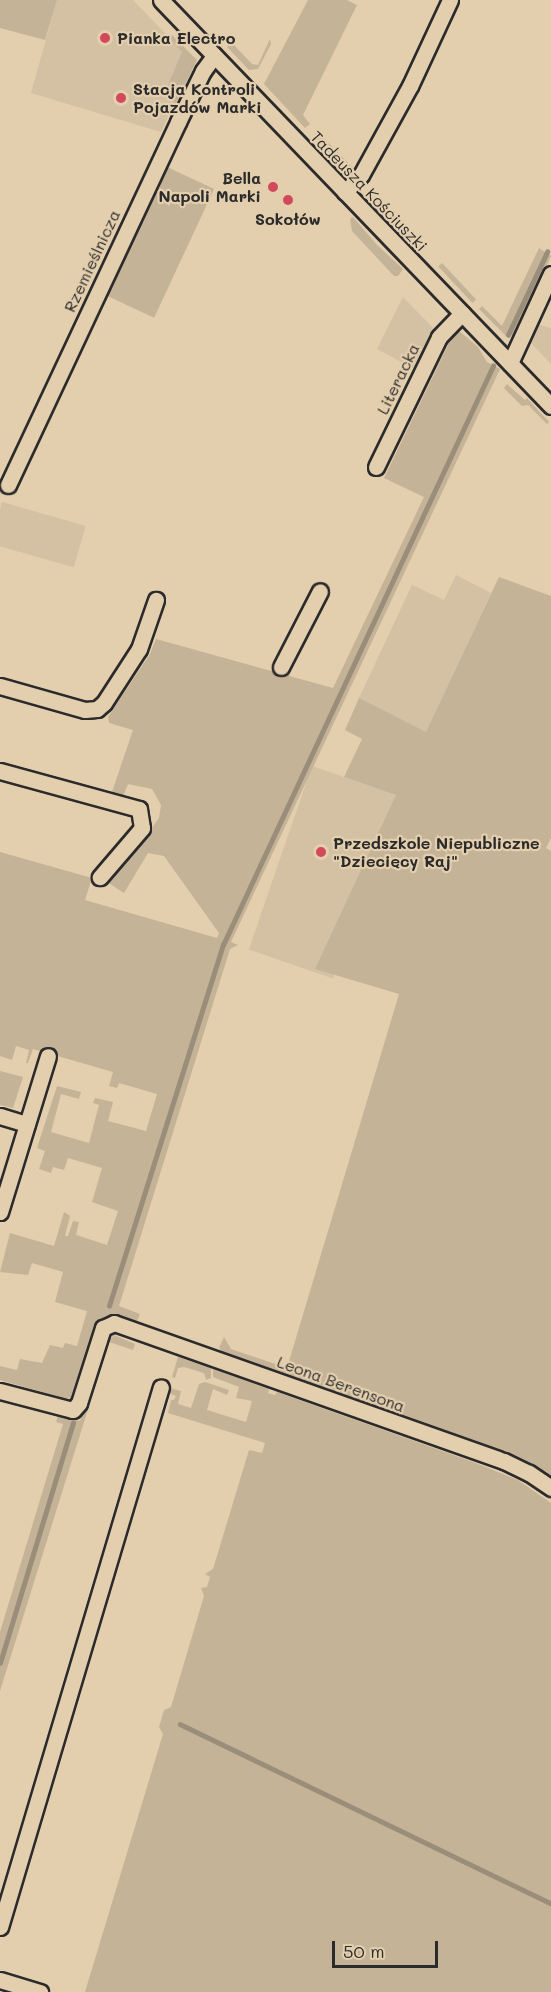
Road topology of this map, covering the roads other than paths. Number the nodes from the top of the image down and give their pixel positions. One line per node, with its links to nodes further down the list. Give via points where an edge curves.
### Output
1 (161, 0): 3 (street, Tadeusza Kościuszki)
2 (450, 0): 4 (street, via 410,86 366,165)
3 (214, 56): 4 (street, Tadeusza Kościuszki); 10 (street, Rzemieślnicza, via 153,175)
4 (345, 192): 6 (street, Tadeusza Kościuszki)
5 (551, 274): 7 (street)
6 (462, 313): 7 (street, Tadeusza Kościuszki); 9 (street, Literacka, via 439,337)
7 (510, 363): 8 (street, Tadeusza Kościuszki)
8 (551, 406)
9 (376, 467)
10 (9, 485)
11 (320, 591): 13 (street)
12 (156, 600): 14 (street, via 139,649 97,710)
13 (281, 667)
14 (0, 686)
15 (0, 771): 16 (street, via 139,809 142,828)
16 (100, 877)
17 (48, 1056): 19 (street)
18 (0, 1116): 19 (street)
19 (27, 1124): 20 (street)
20 (0, 1212)
21 (161, 1387): 24 (street)
22 (0, 1391): 23 (street, Leona Berensona, via 73,1410 79,1403 103,1328 114,1323 504,1461)
23 (551, 1488)
24 (0, 1928)
25 (0, 1980): 26 (street)
26 (40, 1992)

